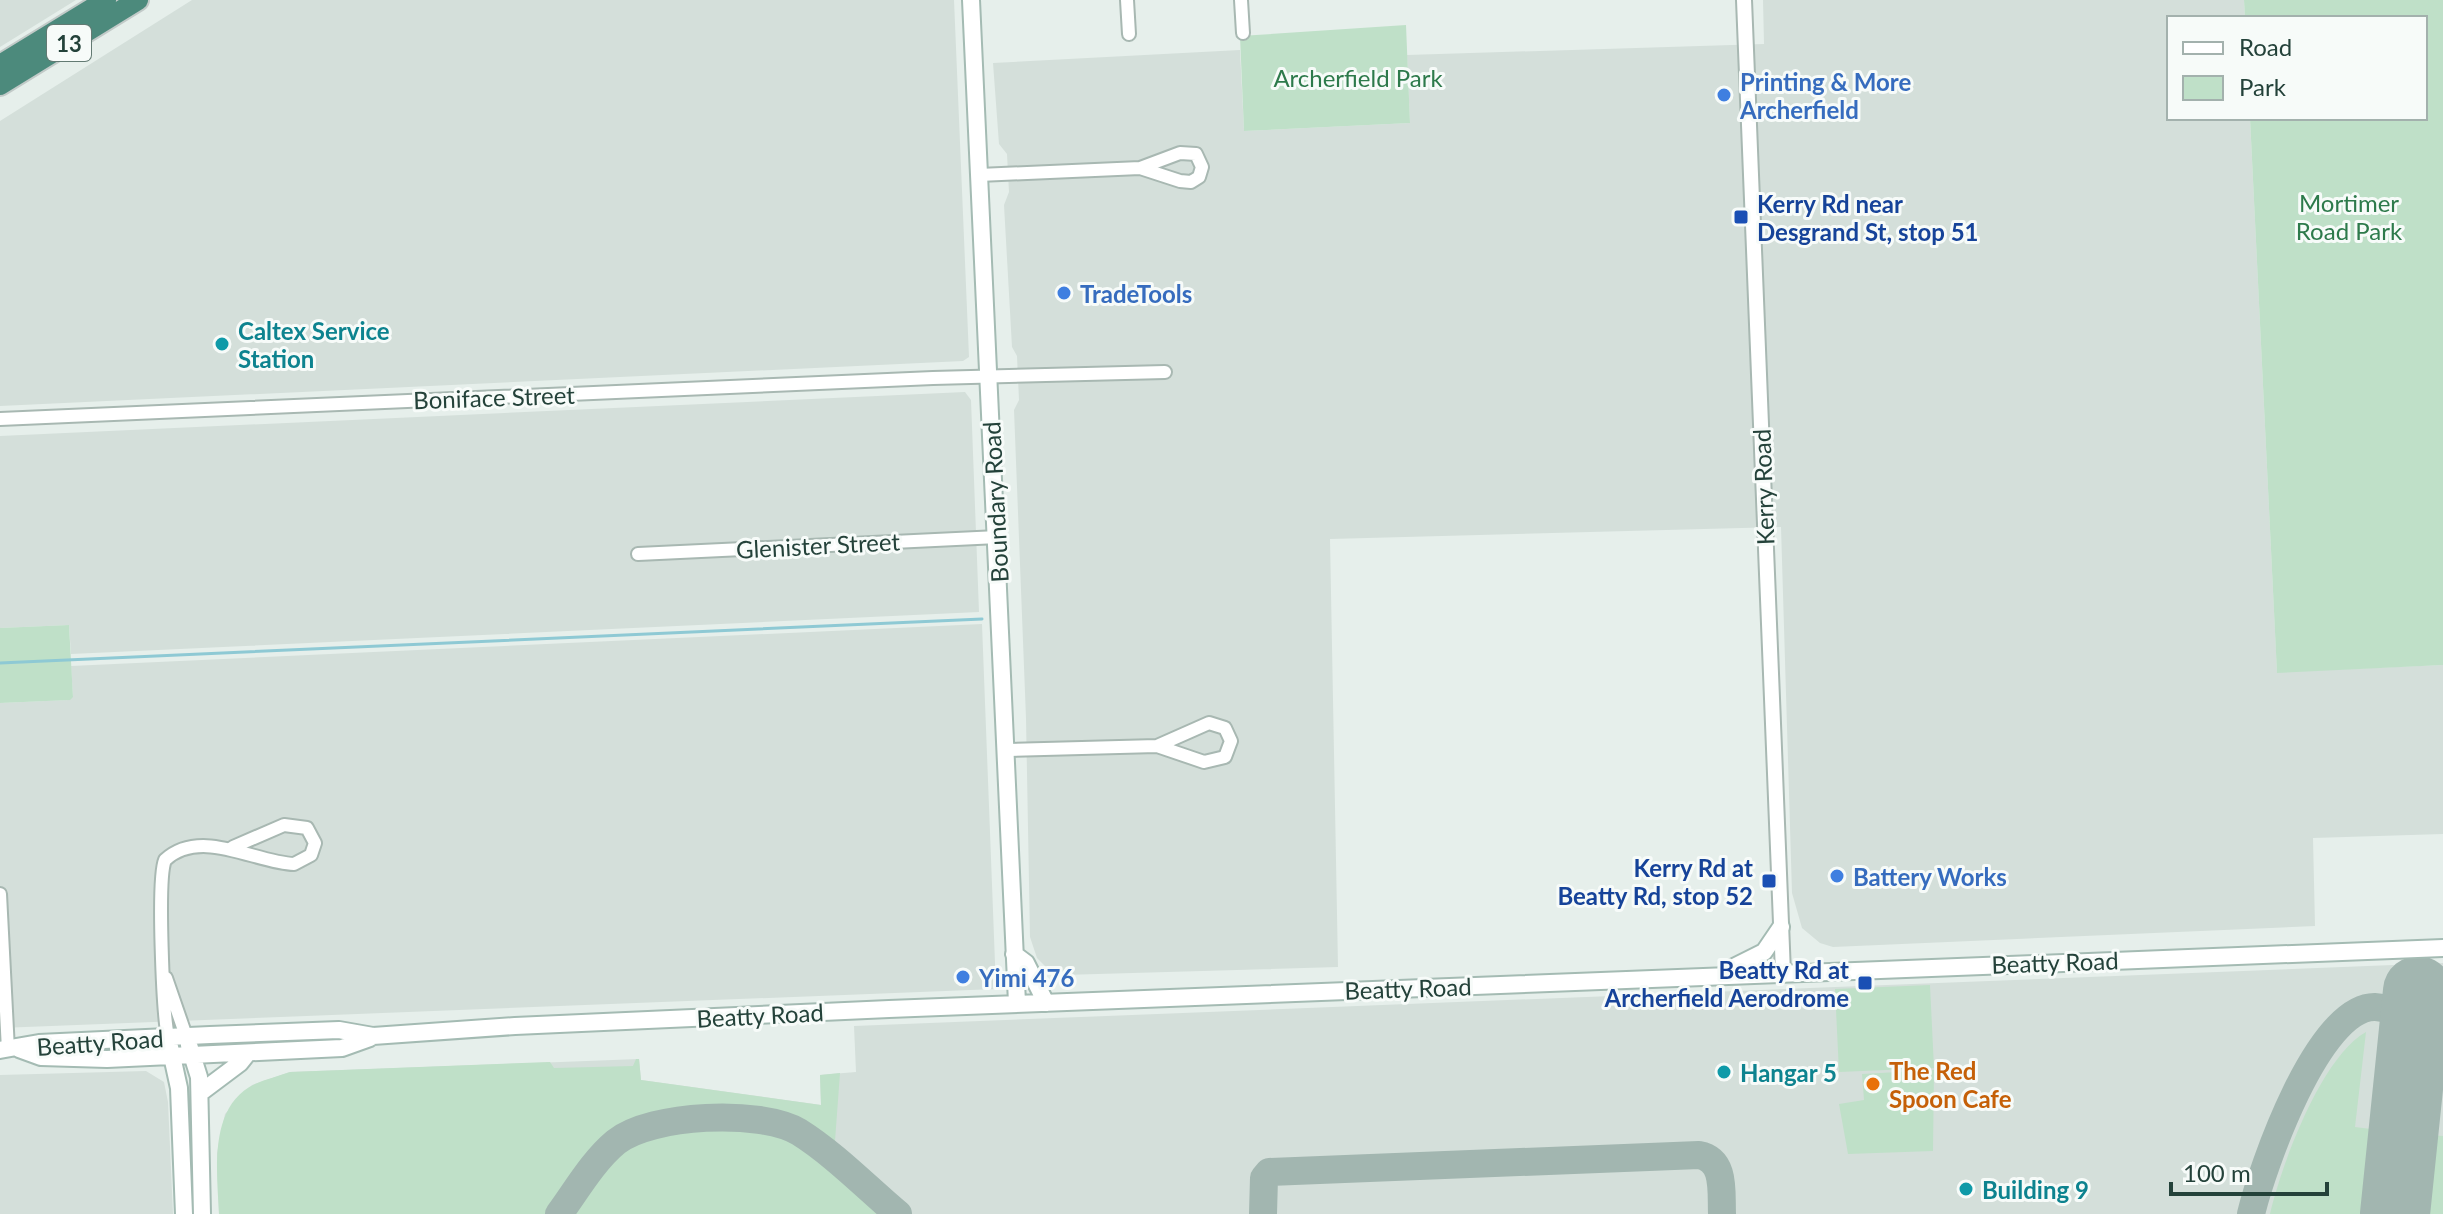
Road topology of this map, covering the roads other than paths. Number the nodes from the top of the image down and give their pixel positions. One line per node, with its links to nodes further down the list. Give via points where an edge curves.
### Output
1 (106, 0): 9 (highway, 13)
2 (138, 0): 10 (highway, 13)
3 (971, 0): 12 (main road, Boundary Road)
4 (1127, 0): 8 (street)
5 (1241, 0): 7 (street)
6 (1744, 0): 22 (street, Kerry Road)
7 (1243, 33)
8 (1129, 34)
9 (0, 65)
10 (0, 85)
11 (1140, 168): 12 (street)
12 (979, 175): 14 (main road, Boundary Road)
13 (1165, 372): 14 (street, Boniface Street)
14 (989, 378): 15 (street, Boniface Street); 16 (main road, Boundary Road)
15 (0, 419)
16 (998, 537): 17 (street, Glenister Street); 19 (main road, Boundary Road)
17 (638, 554)
18 (1157, 746): 18 (street, via 1209,723 1225,728 1231,741 1225,757 1212,763); 19 (street)
19 (1007, 750): 24 (main road, Boundary Road)
20 (233, 847): 20 (street, via 293,824 307,828 315,843 311,855 294,864); 27 (street, via 188,849 168,856 161,879)
21 (0, 894): 33 (street)
22 (1781, 927): 25 (street, Kerry Road); 26 (main road, via 1764,952 1741,966)
23 (2443, 948): 25 (main road, Beatty Road)
24 (1014, 954): 28 (main road, Boundary Road); 29 (main road, via 1026,963)
25 (1783, 973): 26 (main road, Beatty Road)
26 (1689, 977): 29 (main road, Beatty Road)
27 (166, 978): 30 (street); 32 (street, via 162,996)
28 (1017, 1003): 29 (main road, Beatty Road); 31 (main road, Beatty Road)
29 (1046, 1003)
30 (186, 1036): 31 (main road, Beatty Road, via 339,1030); 32 (main road, Beatty Road); 35 (main road)
31 (373, 1036): 34 (main road, Beatty Road, via 342,1048)
32 (168, 1037): 33 (main road, Beatty Road, via 39,1043); 36 (main road)
33 (9, 1050): 36 (main road, Beatty Road, via 64,1058)
34 (248, 1053): 35 (main road, Beatty Road); 37 (main road)
35 (193, 1055): 36 (main road, Beatty Road); 37 (main road)
36 (172, 1056): 38 (main road, via 179,1088)
37 (200, 1093): 39 (main road)
38 (184, 1214)
39 (202, 1214)

